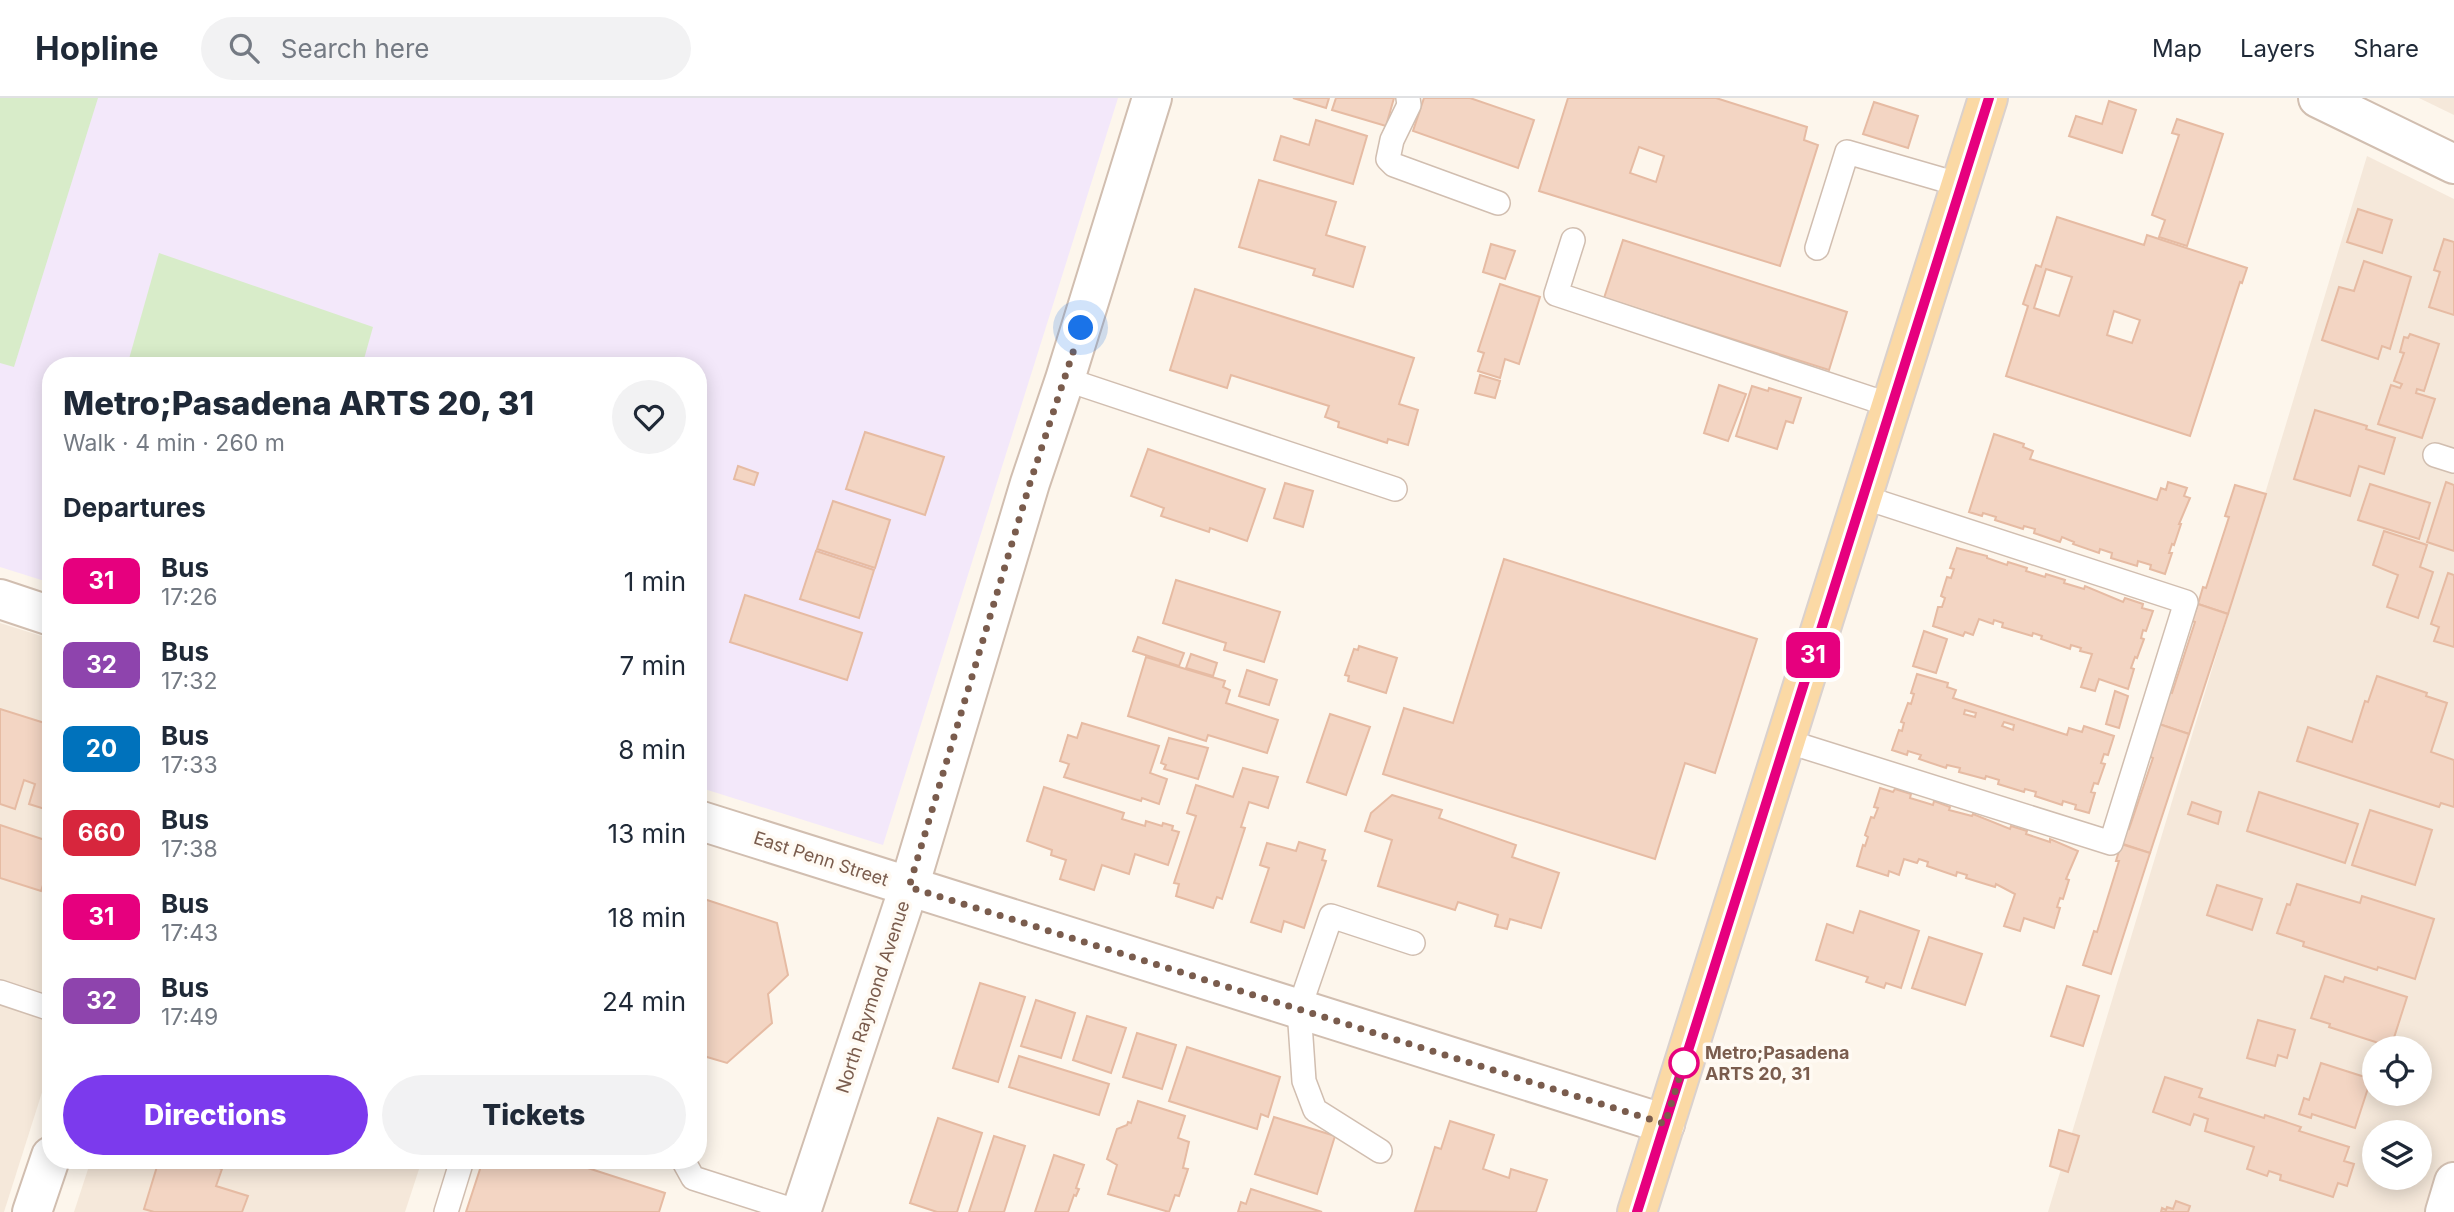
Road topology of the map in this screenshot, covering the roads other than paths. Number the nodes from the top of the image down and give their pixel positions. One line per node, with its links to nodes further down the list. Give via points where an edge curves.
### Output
1 (1152, 98): 10 (street, North Raymond Avenue)
2 (1408, 98): 7 (lane, via 1388,159)
3 (1988, 98): 6 (main road)
4 (2318, 98): 5 (street)
5 (2454, 164)
6 (1961, 185): 9 (lane, via 1847,152); 11 (main road)
7 (1498, 203)
8 (1573, 240): 11 (lane, via 1556,294)
9 (1817, 248)
10 (1065, 379): 12 (lane); 18 (street, North Raymond Avenue)
11 (1890, 405): 13 (main road)
12 (1395, 489)
13 (1863, 497): 16 (main road); 16 (lane, via 2186,602 2110,843)
14 (0, 599): 15 (street)
15 (42, 612)
16 (1786, 741): 23 (main road)
17 (707, 823): 18 (street, East Penn Street)
18 (909, 887): 22 (street, East Penn Street); 31 (street, North Raymond Avenue)
19 (1413, 943): 22 (lane, via 1331,916)
20 (0, 992): 21 (lane)
21 (42, 1006)
22 (1299, 1009): 23 (street, East Penn Street); 24 (lane, via 1304,1081 1315,1110)
23 (1665, 1124): 32 (main road)
24 (1380, 1151)
25 (47, 1169): 29 (street)
26 (460, 1169): 30 (lane)
27 (688, 1169): 31 (lane, via 693,1178)
28 (2454, 1182): 33 (street)
29 (32, 1212)
30 (446, 1212)
31 (800, 1212)
32 (1637, 1212)
33 (2445, 1212)

